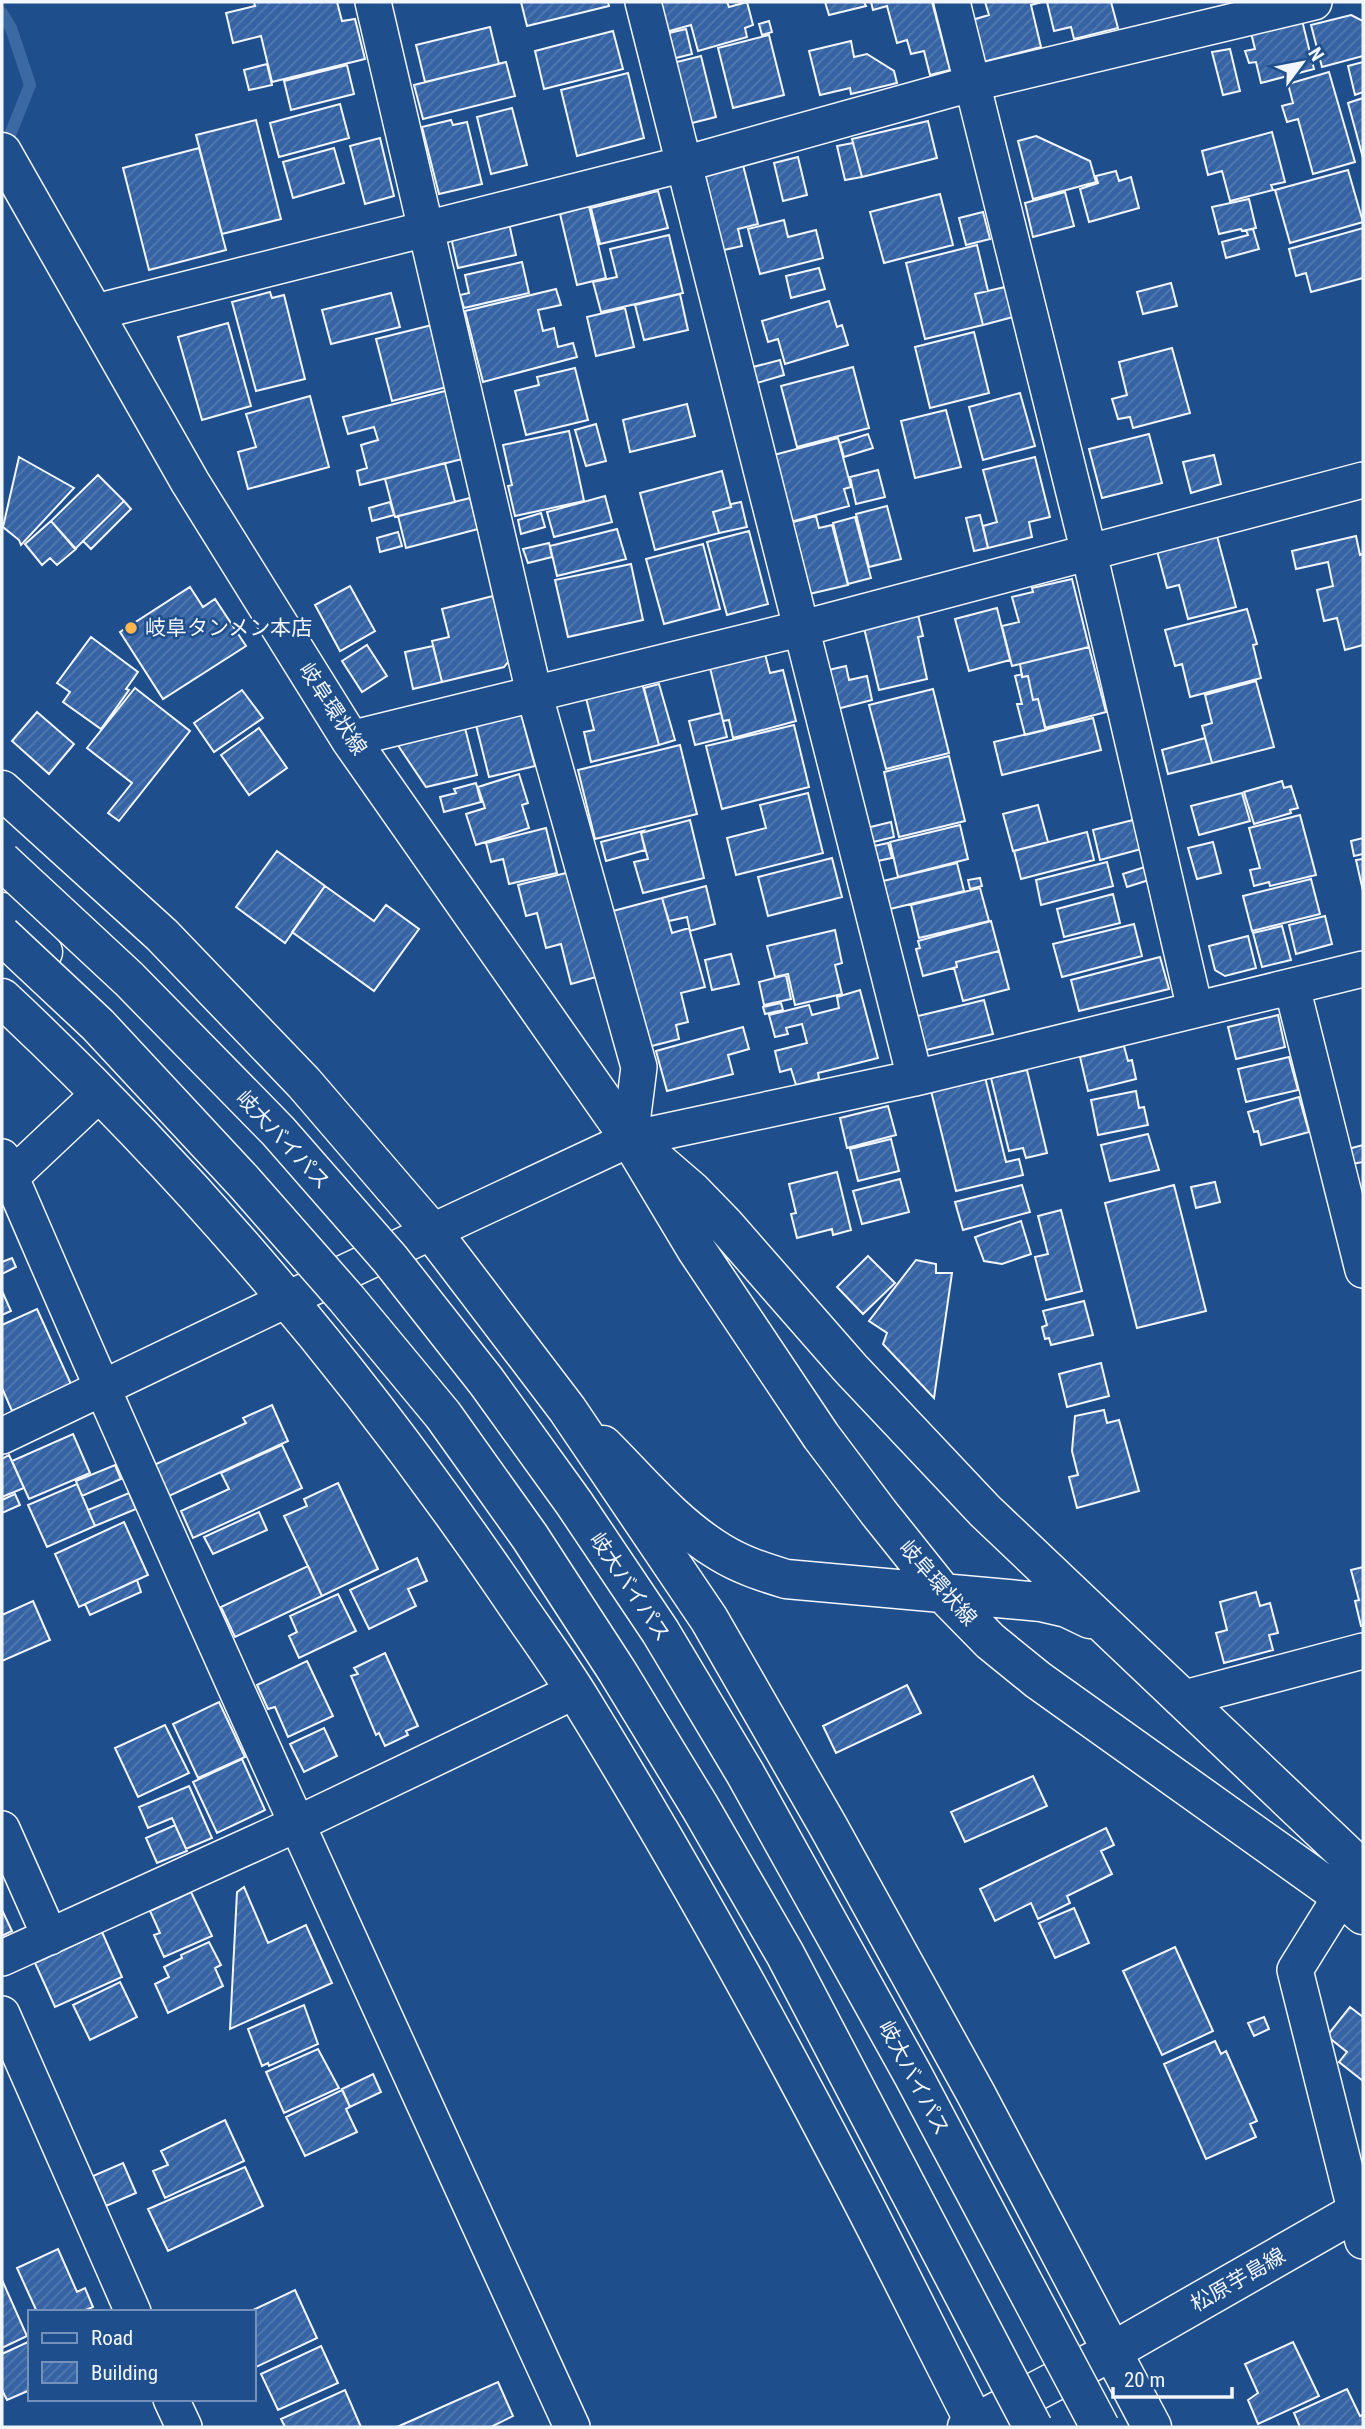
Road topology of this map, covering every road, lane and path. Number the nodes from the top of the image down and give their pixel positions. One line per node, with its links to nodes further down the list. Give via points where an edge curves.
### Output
1 (373, 2): 8 (street)
2 (642, 2): 6 (street)
3 (952, 2): 5 (street)
4 (1314, 2): 5 (street)
5 (974, 83): 6 (street); 11 (street)
6 (684, 164): 8 (street); 12 (street)
7 (10, 167): 9 (main road, 岐阜環状線)
8 (425, 228): 9 (street); 13 (street)
9 (92, 313): 14 (main road, 岐阜環状線, via 190,482)
10 (1363, 480): 11 (street)
11 (1089, 553): 12 (street); 22 (street)
12 (803, 628): 13 (street); 23 (street)
13 (534, 693): 14 (street); 25 (street, via 639,1067)
14 (350, 739): 25 (main road, 岐阜環状線)
15 (6, 794): 28 (main road, via 162,935 304,1083)
16 (2, 861): 53 (main road, 岐大バイパス, bridge, via 130,979 278,1131 390,1259 486,1381 573,1503 660,1631 758,1795 913,2074)
17 (2, 912): 26 (main road, via 164,1068)
18 (2, 935): 52 (main road, bridge, via 98,1025 346,1298 443,1415 530,1537 624,1682 785,1954)
19 (1363, 969): 20 (street)
20 (1292, 986): 22 (street); 29 (street)
21 (2, 998): 24 (main road)
22 (1195, 1009): 23 (street)
23 (915, 1078): 25 (street)
24 (99, 1094): 26 (main road); 27 (street)
25 (630, 1139): 28 (street); 34 (main road, 岐阜環状線, via 696,1249 821,1436); 35 (main road, 岐阜環状線, via 708,1208 985,1511)
26 (169, 1165): 30 (main road)
27 (6, 1167): 31 (street)
28 (433, 1233): 30 (street); 32 (main road)
29 (1363, 1270)
30 (288, 1298): 31 (street); 37 (main road, via 442,1496)
31 (102, 1389): 33 (street); 39 (street)
32 (568, 1409): 34 (main road, via 680,1523 745,1565 786,1579); 47 (main road, via 709,1619 828,1826)
33 (2, 1436)
34 (943, 1593): 35 (main road, via 1067,1608 1092,1619); 41 (main road, 岐阜環状線, via 990,1641 1038,1680)
35 (1120, 1640): 38 (main road, 岐阜環状線)
36 (1363, 1651): 38 (street)
37 (575, 1691): 39 (street); 49 (main road, via 711,1919 846,2170)
38 (1181, 1699): 41 (main road, 岐阜環状線)
39 (297, 1824): 42 (street); 51 (street)
40 (2, 1829): 42 (street)
41 (1356, 1894): 45 (street, via 1295,1970)
42 (50, 1937): 43 (street)
43 (2, 1958)
44 (2, 2014): 46 (street)
45 (1361, 2220): 47 (main road, 松原芋島線)
46 (132, 2310)
47 (1113, 2351): 49 (main road, 松原芋島線); 54 (main road)
48 (172, 2401): 50 (street)
49 (973, 2426)
50 (184, 2427)
51 (572, 2427)
52 (1033, 2427)
53 (1100, 2427)
54 (1152, 2427)

